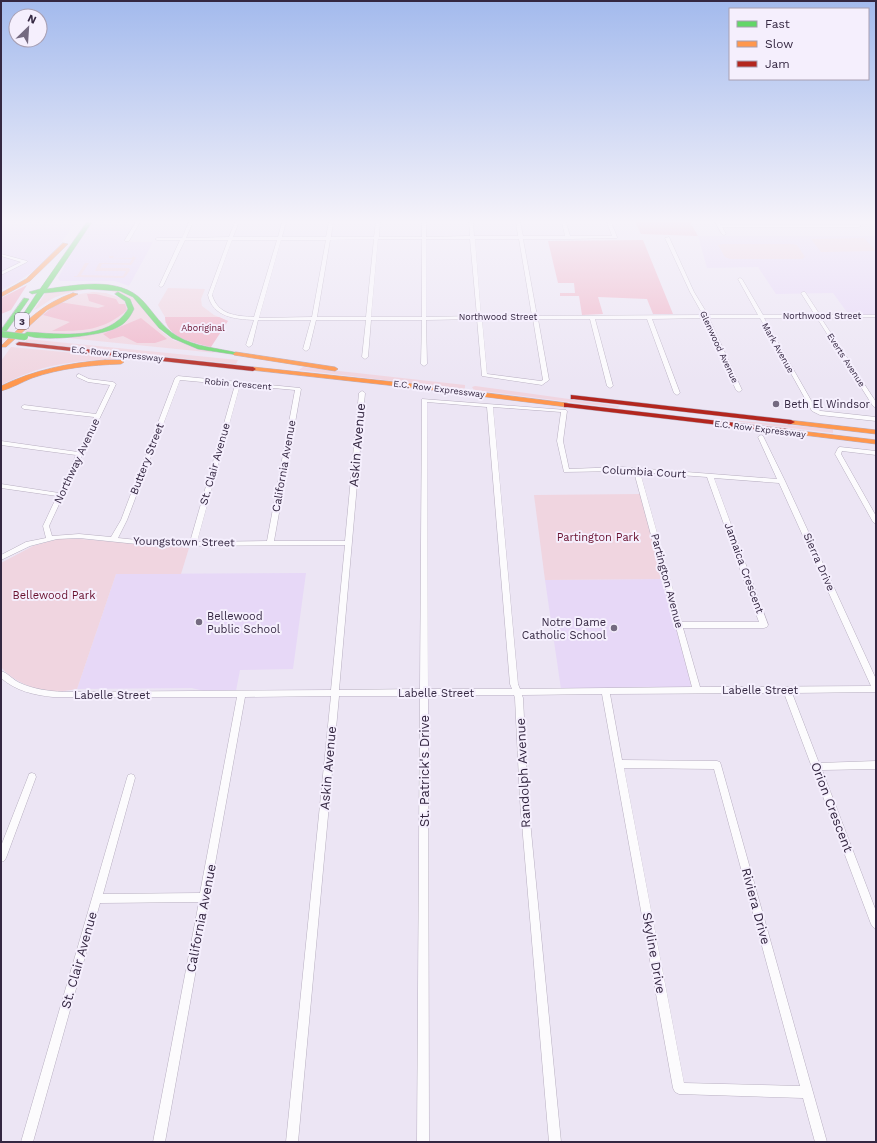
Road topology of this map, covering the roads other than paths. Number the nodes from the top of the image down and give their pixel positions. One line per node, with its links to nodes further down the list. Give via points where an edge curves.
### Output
1 (33, 275): 20 (highway)
2 (43, 275): 18 (highway, 3)
3 (52, 275): 17 (highway, 3)
4 (59, 275): 16 (highway, via 56,283)
5 (166, 275): 15 (street)
6 (217, 275): 32 (street, Northwood Street, via 210,295 211,303 227,314)
7 (270, 275): 32 (street)
8 (321, 275): 28 (street)
9 (372, 275): 29 (street)
10 (424, 275): 30 (street)
11 (476, 275): 31 (street)
12 (528, 275): 24 (street)
13 (684, 275): 27 (street, Glenwood Avenue)
14 (740, 280): 21 (street, Mark Avenue)
15 (161, 286)
16 (90, 287): 17 (highway); 39 (highway, via 116,288 131,293 166,332 188,344 222,352)
17 (42, 290): 18 (highway); 34 (highway, 3)
18 (32, 292): 34 (highway, 3)
19 (803, 293): 22 (street, Everts Avenue)
20 (1, 295)
21 (760, 316): 22 (street, Northwood Street); 27 (street, Northwood Street); 54 (street, Mark Avenue, via 814,410 820,413)
22 (818, 316): 23 (street, Northwood Street); 51 (street, Everts Avenue)
23 (876, 316)
24 (535, 317): 25 (street, Northwood Street); 31 (street, Northwood Street); 31 (street, via 545,382 484,375)
25 (592, 317): 26 (street, Northwood Street); 44 (street)
26 (649, 317): 27 (street, Northwood Street); 49 (street)
27 (706, 317): 47 (street, Glenwood Avenue)
28 (313, 318): 29 (street, Northwood Street); 32 (street, Northwood Street); 36 (street)
29 (368, 318): 30 (street, Northwood Street); 37 (street)
30 (424, 318): 31 (street, Northwood Street); 38 (street)
31 (480, 318)
32 (257, 319): 35 (street)
33 (24, 338): 34 (highway, E.C. Row Expressway, bridge); 34 (highway, via 98,332 122,321 128,316 131,306 125,298 107,292 87,292 63,297 40,309); 39 (highway, E.C. Row Expressway); 41 (highway, E.C. Row Expressway)
34 (3, 339)
35 (249, 345)
36 (306, 349)
37 (365, 357)
38 (424, 364)
39 (347, 370): 55 (highway, E.C. Row Expressway)
40 (79, 376): 53 (street, Northway Avenue, via 113,384)
41 (325, 376): 45 (highway, via 102,362 47,370 22,378); 60 (highway, E.C. Row Expressway)
42 (178, 378): 43 (street, Robin Crescent); 70 (street, Buttery Street, via 124,520)
43 (238, 384): 46 (street, Robin Crescent); 71 (street, St. Clair Avenue)
44 (610, 386)
45 (1, 389)
46 (298, 389): 72 (street, California Avenue)
47 (739, 390)
48 (362, 393): 73 (street, Askin Avenue)
49 (677, 393)
50 (490, 405): 63 (street, Columbia Court, via 564,411 560,441 566,471); 81 (street, Randolph Avenue, via 514,684); 83 (street, St. Patrick's Drive, via 424,400)
51 (876, 406)
52 (24, 407): 53 (street)
53 (98, 416): 62 (street, Northway Avenue)
54 (876, 419)
55 (807, 425): 56 (highway); 57 (highway, E.C. Row Expressway)
56 (876, 428)
57 (876, 432)
58 (761, 437): 65 (street, Sierra Drive)
59 (1, 443): 62 (street)
60 (876, 443)
61 (876, 453): 68 (street, via 847,448 840,449 838,454)
62 (81, 454): 67 (street, Northway Avenue)
63 (637, 470): 64 (street, Columbia Court); 75 (street, Partington Avenue)
64 (710, 476): 65 (street, Columbia Court); 75 (street, Jamaica Crescent, via 764,625)
65 (782, 482): 77 (street, Sierra Drive)
66 (1, 486): 67 (street)
67 (61, 495): 69 (street, Northway Avenue, via 46,526)
68 (876, 522)
69 (49, 538): 70 (street, Youngstown Street, via 79,536); 74 (street, Youngstown Street, via 28,544)
70 (113, 540): 71 (street, Youngstown Street, via 156,544)
71 (193, 543): 72 (street, Youngstown Street)
72 (270, 543): 73 (street, Youngstown Street)
73 (348, 543): 82 (street, Askin Avenue)
74 (1, 558)
75 (678, 625): 80 (street, Partington Avenue)
76 (2, 676): 84 (street, Labelle Street, via 32,691 60,695)
77 (876, 689): 78 (street, Labelle Street)
78 (787, 690): 80 (street, Labelle Street); 87 (street, Orion Crescent)
79 (605, 691): 80 (street, Labelle Street); 81 (street, Labelle Street); 85 (street, Skyline Drive)
80 (697, 691)
81 (517, 692): 83 (street, Labelle Street); 99 (street, Randolph Avenue, via 524,800)
82 (335, 693): 83 (street, Labelle Street); 84 (street, Labelle Street); 97 (street, Askin Avenue)
83 (424, 693): 98 (street, St. Patrick's Drive)
84 (242, 694): 91 (street, California Avenue)
85 (619, 764): 94 (street, Riviera Drive, via 717,765); 94 (street, Skyline Drive, via 679,1088)
86 (876, 765): 87 (street)
87 (816, 767): 93 (street, Orion Crescent)
88 (32, 776): 90 (street)
89 (131, 778): 92 (street, St. Clair Avenue)
90 (1, 858)
91 (204, 897): 92 (street); 96 (street, California Avenue)
92 (96, 899): 95 (street, St. Clair Avenue)
93 (876, 924)
94 (807, 1092): 100 (street, Riviera Drive)
95 (27, 1142)
96 (159, 1142)
97 (292, 1142)
98 (423, 1142)
99 (555, 1142)
100 (821, 1142)

